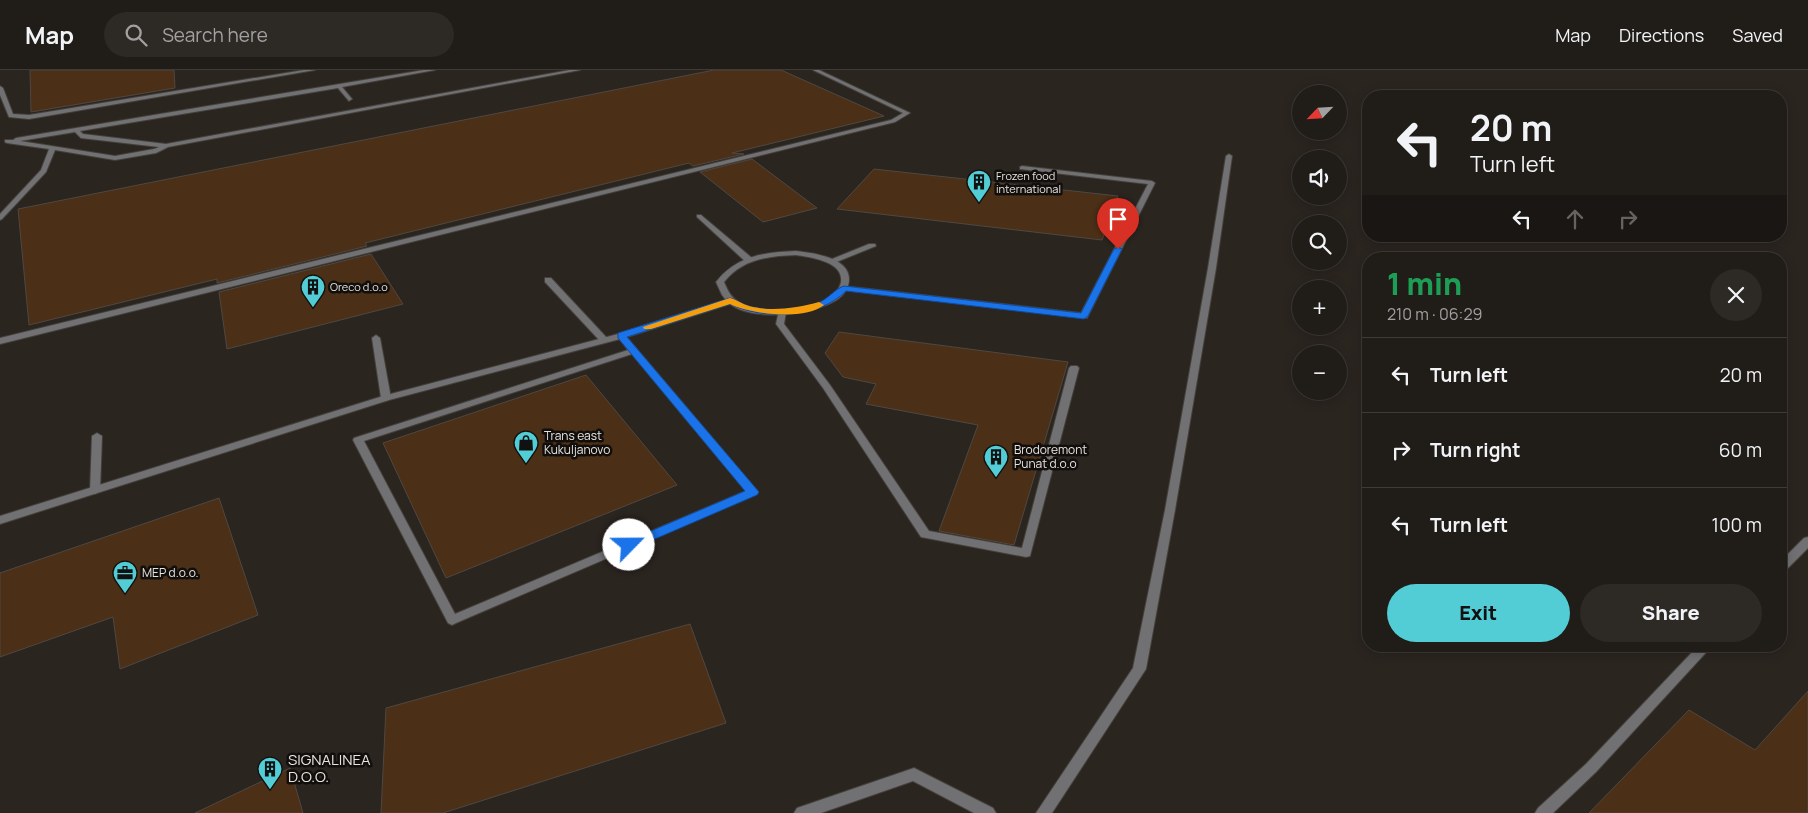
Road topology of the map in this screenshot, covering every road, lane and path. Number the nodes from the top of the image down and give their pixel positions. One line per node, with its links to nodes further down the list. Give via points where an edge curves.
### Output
1 (313, 70): 6 (street, via 29,117 11,116)
2 (433, 70): 5 (street)
3 (578, 70): 10 (street)
4 (815, 70): 26 (street, via 907,113 893,121)
5 (339, 86): 7 (street); 8 (street)
6 (0, 88)
7 (349, 99)
8 (76, 130): 9 (street); 10 (street, via 81,136)
9 (3, 142): 11 (street)
10 (166, 146): 11 (street, via 156,152 115,158)
11 (53, 148): 15 (street, via 44,171)
12 (1229, 156): 38 (street, via 1170,510 1139,669)
13 (1022, 168): 20 (street, via 1152,183 1084,316)
14 (699, 216): 17 (street)
15 (0, 218)
16 (872, 246): 18 (street)
17 (749, 260): 18 (street, via 796,253); 21 (street, via 727,272 720,282 722,292)
18 (831, 261): 20 (street, via 844,273)
19 (548, 280): 25 (street)
20 (844, 288): 22 (street, via 821,305)
21 (730, 301): 22 (street, via 762,312); 23 (street)
22 (782, 312): 28 (street, via 780,324 827,387 925,534 1026,553)
23 (621, 336): 25 (street); 27 (street)
24 (376, 338): 29 (street)
25 (604, 340): 29 (street)
26 (0, 341)
27 (633, 350): 27 (street, via 358,440 452,620 753,492)
28 (1074, 368)
29 (386, 398): 31 (street)
30 (97, 436): 31 (street)
31 (95, 491): 32 (street)
32 (0, 520)
33 (1808, 541): 34 (street)
34 (1787, 562)
35 (1700, 652): 39 (street, via 1591,768)
36 (802, 813): 37 (street, via 914,774)
37 (988, 813)
38 (1044, 813)
39 (1543, 813)

